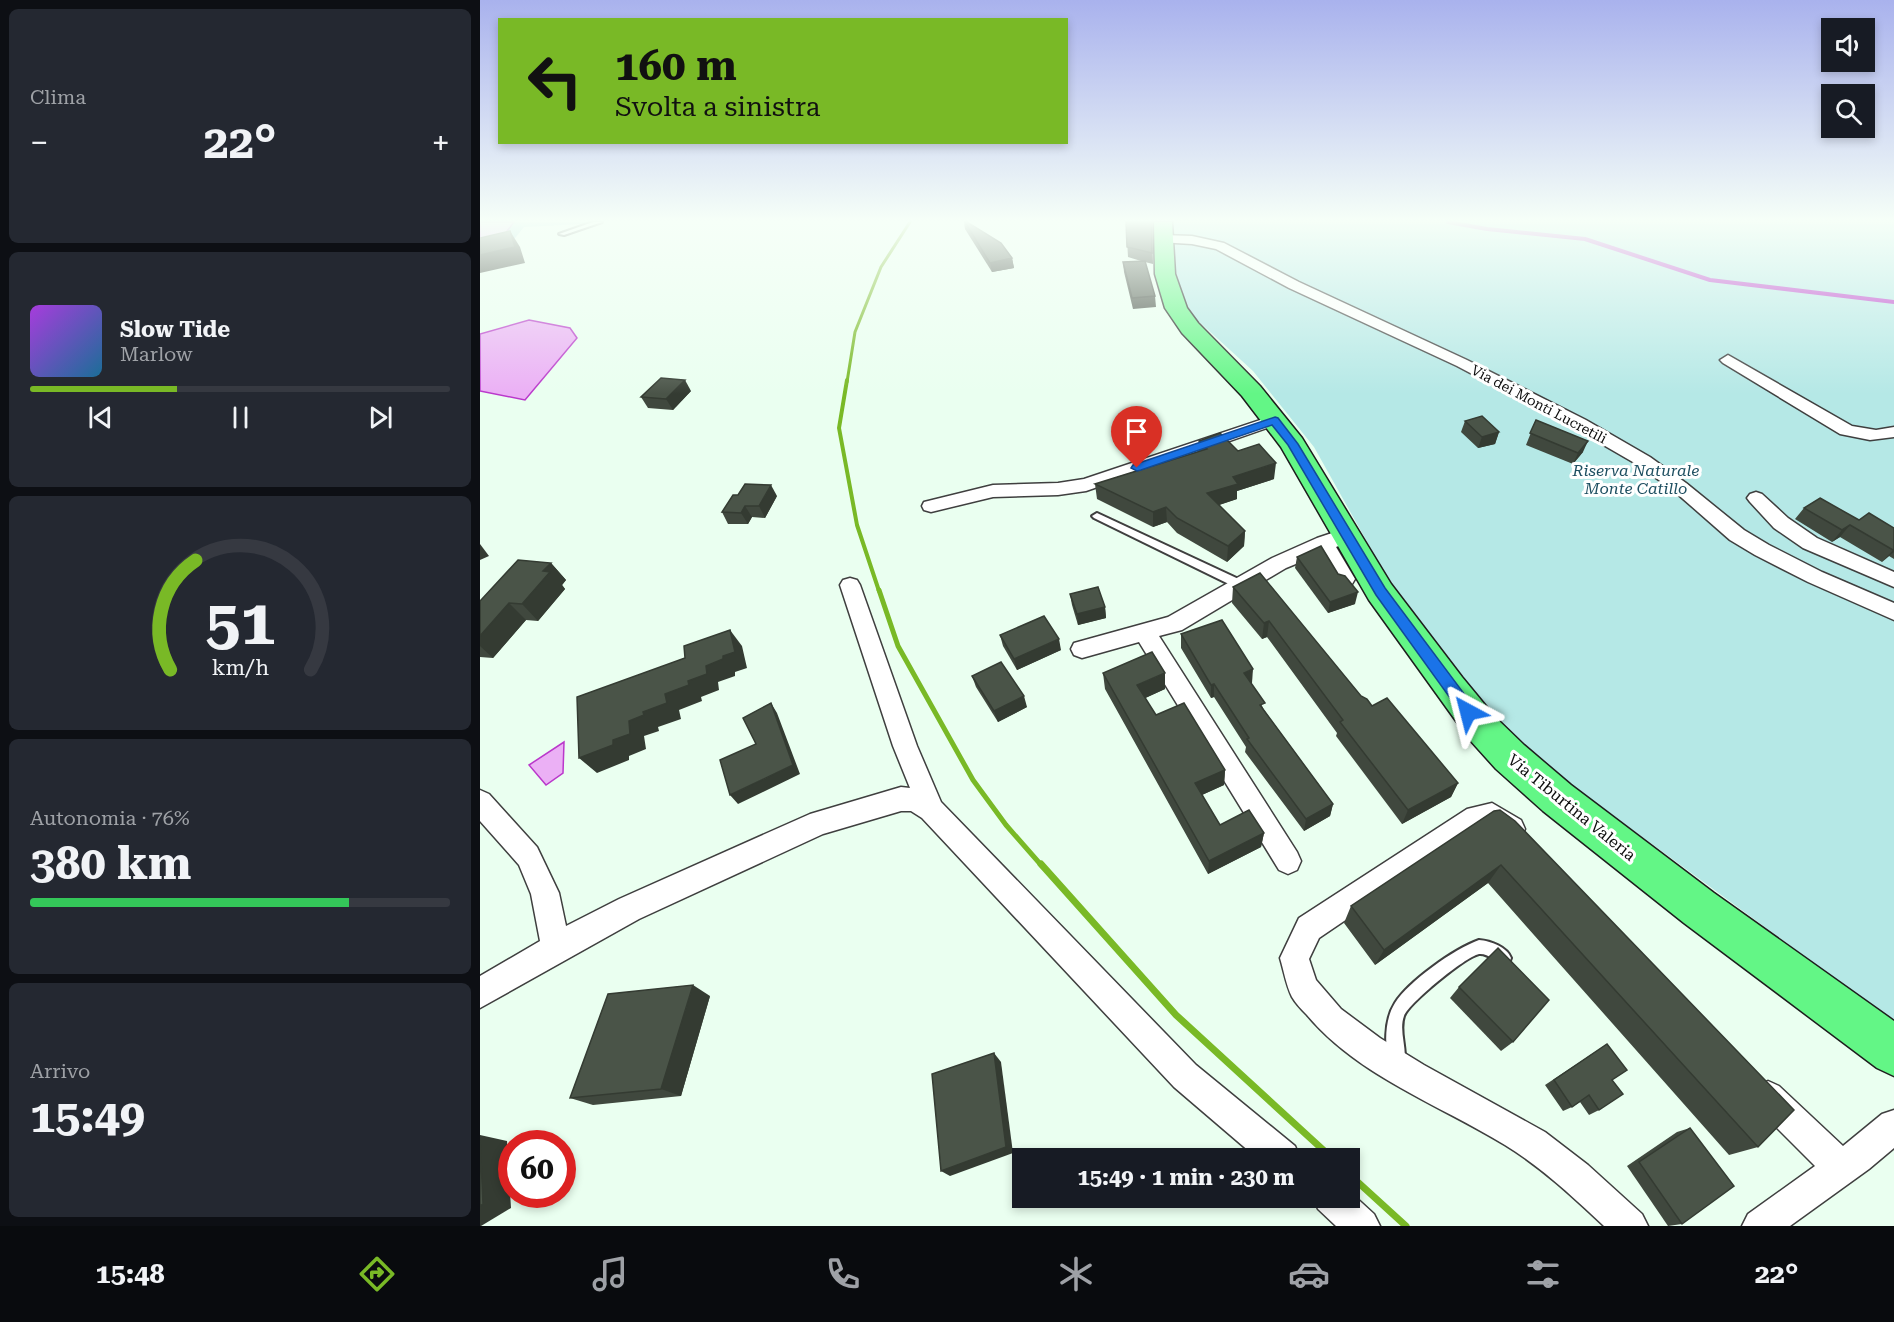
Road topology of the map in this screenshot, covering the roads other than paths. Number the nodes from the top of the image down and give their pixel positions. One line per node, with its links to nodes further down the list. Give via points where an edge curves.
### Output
1 (1167, 279): 4 (main road, Via Tiburtina Valeria, via 1176,308 1190,328)
2 (1283, 279): 15 (street, Via dei Monti Lucretili, via 1462,363 1580,424 1644,461 1755,546)
3 (1728, 360): 5 (street, via 1846,430 1867,436)
4 (1275, 420): 7 (street, via 1086,485 993,491); 9 (main road, Via Tiburtina Valeria, via 1293,444)
5 (1894, 432)
6 (1756, 498): 12 (street, via 1781,523 1810,543)
7 (931, 506)
8 (1097, 516): 10 (lane)
9 (1335, 539): 10 (street); 11 (street); 25 (main road, Via Tiburtina Valeria, via 1380,592 1454,694 1510,757 1699,908)
10 (1250, 579): 14 (street); 16 (street, via 1189,616)
11 (1345, 579)
12 (1894, 580)
13 (850, 585): 19 (street)
14 (1275, 592)
15 (1894, 612)
16 (1145, 633): 17 (street); 21 (street)
17 (1082, 649)
18 (480, 802): 22 (street, via 528,856 545,893)
19 (931, 810): 22 (street, via 915,800 901,799 819,824 629,909); 29 (street, via 1185,1076)
20 (1528, 846): 26 (street, via 1492,815 1476,817 1302,935 1294,966 1317,1006 1349,1038)
21 (1287, 861)
22 (556, 948): 24 (street)
23 (1515, 971): 26 (lane, via 1494,951 1479,947 1416,990 1399,1010 1395,1023)
24 (480, 993)
25 (1894, 1051)
26 (1398, 1067): 33 (street, via 1507,1126 1541,1149)
27 (1750, 1079): 30 (street)
28 (1894, 1126): 30 (street)
29 (1271, 1148)
30 (1841, 1167): 34 (street)
31 (1342, 1208): 32 (street)
32 (1362, 1226)
33 (1630, 1226)
34 (1760, 1226)

